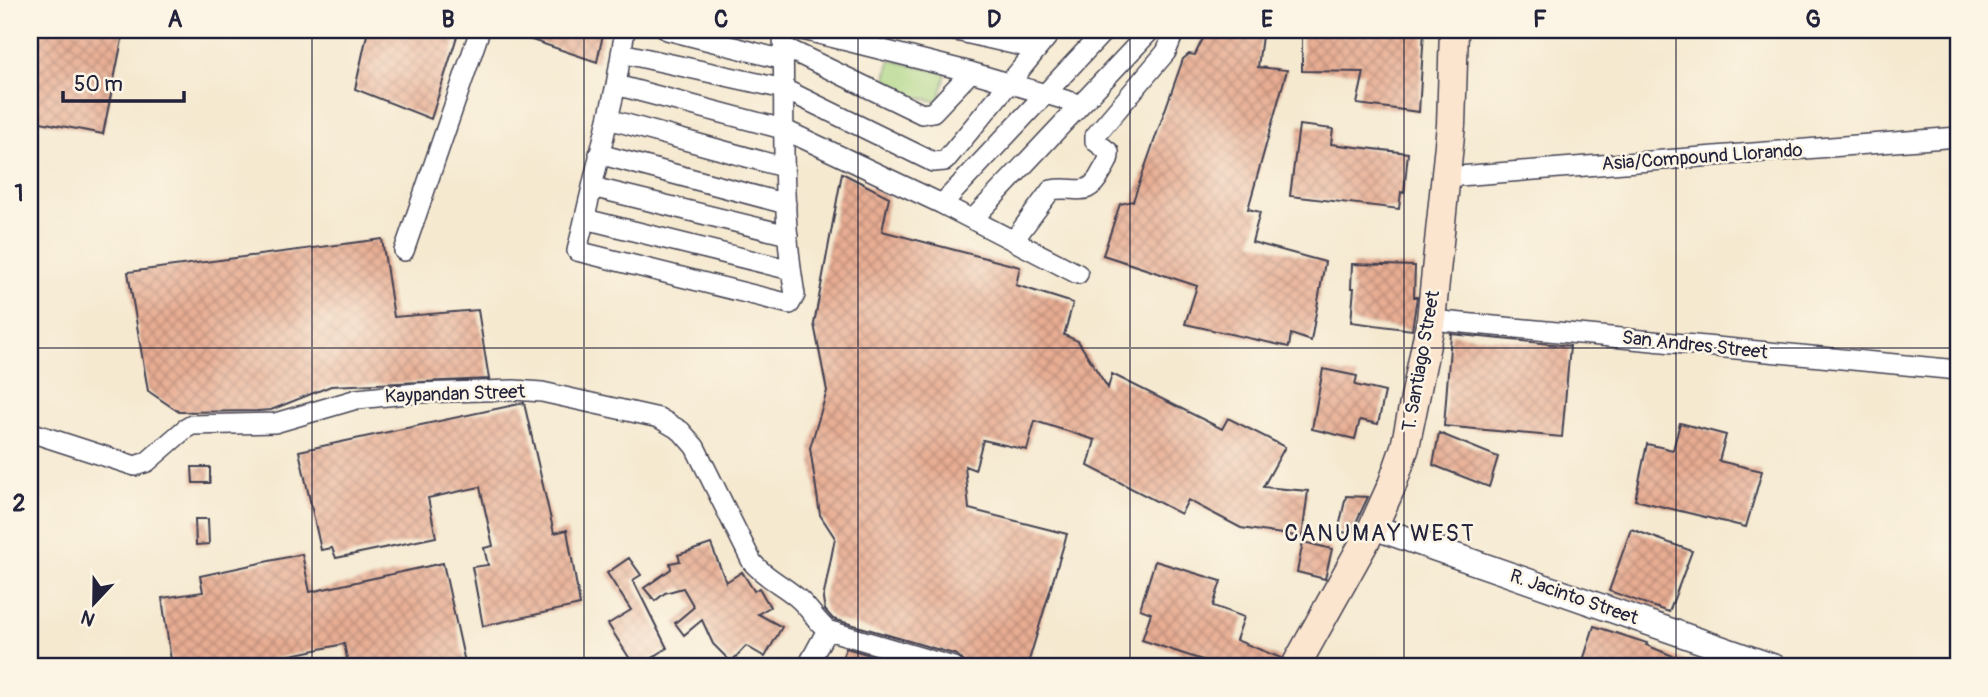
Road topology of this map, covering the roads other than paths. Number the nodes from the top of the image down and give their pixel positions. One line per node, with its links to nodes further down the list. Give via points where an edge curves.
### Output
1 (480, 30): 34 (street)
2 (625, 30): 14 (street)
3 (667, 30): 12 (street)
4 (952, 30): 13 (street)
5 (1053, 30): 13 (street)
6 (1104, 30): 19 (street)
7 (1151, 30): 20 (street)
8 (1175, 30): 33 (street, via 1166,52 1095,136 1110,158 1095,186 1051,190)
9 (1454, 30): 26 (main road, T. Santiago Street)
10 (811, 31): 11 (street)
11 (845, 35): 15 (street)
12 (784, 46): 15 (street, via 922,114 933,112); 18 (street)
13 (1035, 49): 16 (street)
14 (621, 52): 17 (street); 18 (street)
15 (971, 72): 16 (street)
16 (1010, 83): 18 (street, via 945,160 933,162); 19 (street)
17 (615, 85): 21 (street); 22 (street)
18 (785, 89): 22 (street)
19 (1045, 93): 20 (street); 29 (street)
20 (1079, 104): 31 (street)
21 (608, 119): 24 (street); 25 (street)
22 (783, 129): 25 (street); 29 (street)
23 (1958, 137): 26 (street, Asia/Compound Llorando)
24 (599, 155): 27 (street); 28 (street)
25 (783, 167): 28 (street)
26 (1446, 177): 37 (main road, T. Santiago Street)
27 (592, 187): 30 (street); 32 (street)
28 (786, 204): 32 (street)
29 (942, 204): 31 (street)
30 (585, 219): 35 (street); 35 (street, via 577,251 790,304 795,295)
31 (973, 219): 33 (street)
32 (788, 234): 35 (street)
33 (1014, 240): 36 (street)
34 (404, 251)
35 (791, 270)
36 (1078, 274)
37 (1431, 320): 38 (street, San Andres Street); 40 (main road, T. Santiago Street, via 1405,447)
38 (1958, 370)
39 (30, 432): 41 (street, Kaypandan Street, via 142,466 192,425 275,423 357,399 417,393 541,392 659,418 681,431 695,447 752,562 801,600)
40 (1374, 527): 44 (main road, T. Santiago Street); 45 (street, R. Jacinto Street)
41 (827, 630): 42 (street); 43 (street)
42 (807, 667)
43 (954, 667)
44 (1295, 667)
45 (1775, 667)

